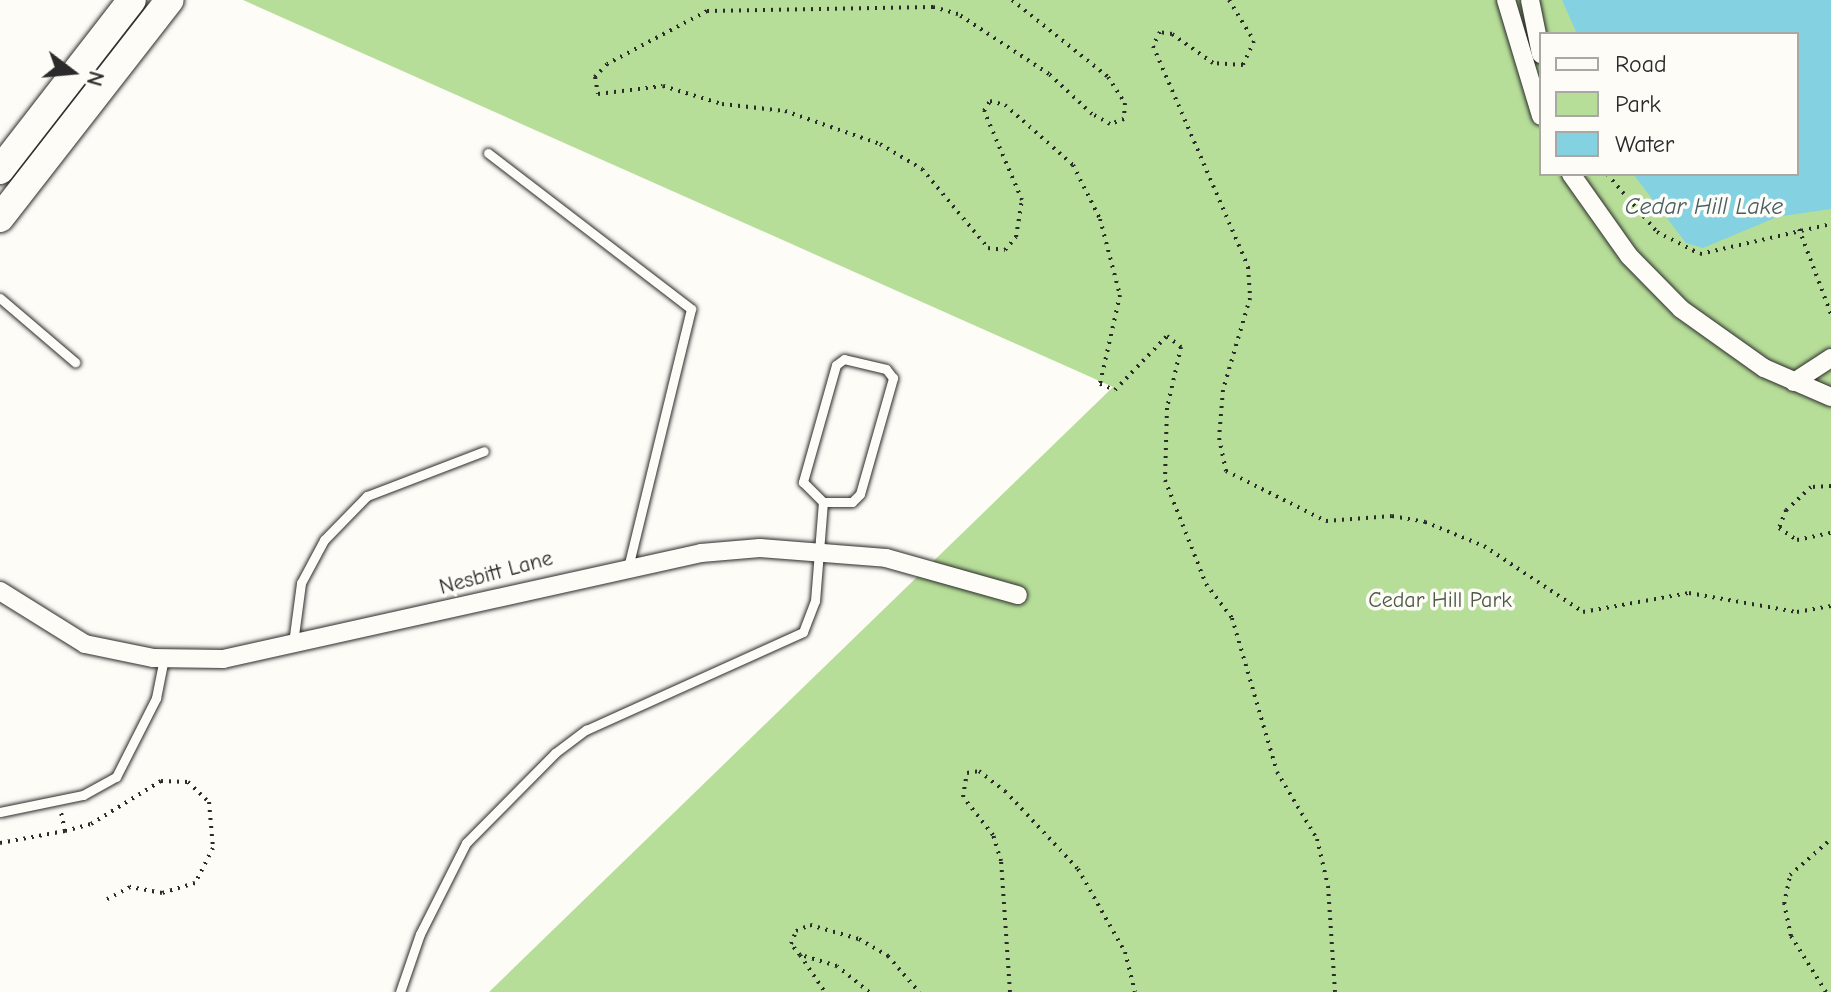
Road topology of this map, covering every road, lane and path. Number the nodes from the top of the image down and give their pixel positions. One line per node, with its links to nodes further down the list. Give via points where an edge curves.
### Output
1 (132, 0): 7 (main road)
2 (170, 0): 8 (main road)
3 (1012, 0): 50 (path, via 1108,77 1125,103 1124,119 1110,124 1092,114 1049,74 958,14 933,7 707,11 607,64 595,77 598,94 663,86 722,104 785,111 880,144 922,169 988,248 1005,250 1016,237 1022,200 984,111 990,101 1005,105 1073,165 1100,219 1120,295 1100,384 1115,390 1167,336 1181,347 1167,408 1165,480 1206,584 1232,618 1277,772 1317,839 1328,886)
4 (1229, 0): 34 (path, via 1254,41 1243,65 1213,63 1172,34 1160,32 1153,46 1248,267 1250,298 1223,390 1219,438 1226,471 1326,521 1392,516 1425,522 1484,546 1583,612 1689,593 1797,612)
5 (1506, 0): 10 (street)
6 (1530, 0): 9 (street)
7 (111, 28): 8 (lane); 12 (main road)
8 (136, 43): 16 (main road)
9 (1539, 44)
10 (1539, 109)
11 (488, 153): 31 (lane, via 691,309)
12 (0, 170)
13 (1572, 176): 18 (street)
14 (1582, 176): 18 (street)
15 (1609, 176): 19 (path, via 1657,232 1700,254)
16 (0, 218)
17 (1831, 224): 19 (path)
18 (1607, 226): 24 (street, via 1655,284 1708,331)
19 (1799, 229): 21 (path)
20 (0, 298): 23 (lane)
21 (1831, 314)
22 (1831, 358): 24 (street)
23 (75, 362)
24 (1794, 382): 25 (street)
25 (1831, 397)
26 (484, 451): 35 (lane, via 367,496 324,540 301,583)
27 (1831, 486): 29 (path, via 1811,487 1786,510 1779,528 1797,540)
28 (823, 502): 28 (lane, via 852,502 860,494 893,378 886,369 844,359 836,365 803,482); 30 (lane)
29 (1831, 533)
30 (818, 551): 31 (street, Nesbitt Lane, via 760,548); 33 (street, Nesbitt Lane, via 886,558); 44 (lane, via 811,617 789,644 713,670 586,730 491,811 448,875)
31 (629, 563): 35 (street, Nesbitt Lane)
32 (0, 591): 36 (street, Nesbitt Lane, via 85,644)
33 (1018, 595)
34 (1831, 606)
35 (292, 646): 36 (street, Nesbitt Lane, via 223,659)
36 (164, 658): 37 (lane, via 156,698 116,777)
37 (59, 802): 38 (lane); 39 (path)
38 (0, 812)
39 (65, 831): 41 (path); 42 (path, via 91,824 161,781 188,782 209,802 213,848 195,883 162,893 130,887)
40 (1831, 839): 51 (path, via 1790,875 1784,904 1791,936)
41 (0, 843)
42 (106, 900)
43 (800, 955): 45 (path); 46 (path, via 837,966); 47 (path, via 791,944 796,931 810,925 835,931 888,956)
44 (400, 992)
45 (825, 992)
46 (869, 992)
47 (919, 992)
48 (1008, 992): 49 (path, via 1001,861 993,835 963,797 967,773 990,778 1078,869 1125,952)
49 (1135, 992)
50 (1335, 992)
51 (1826, 992)

